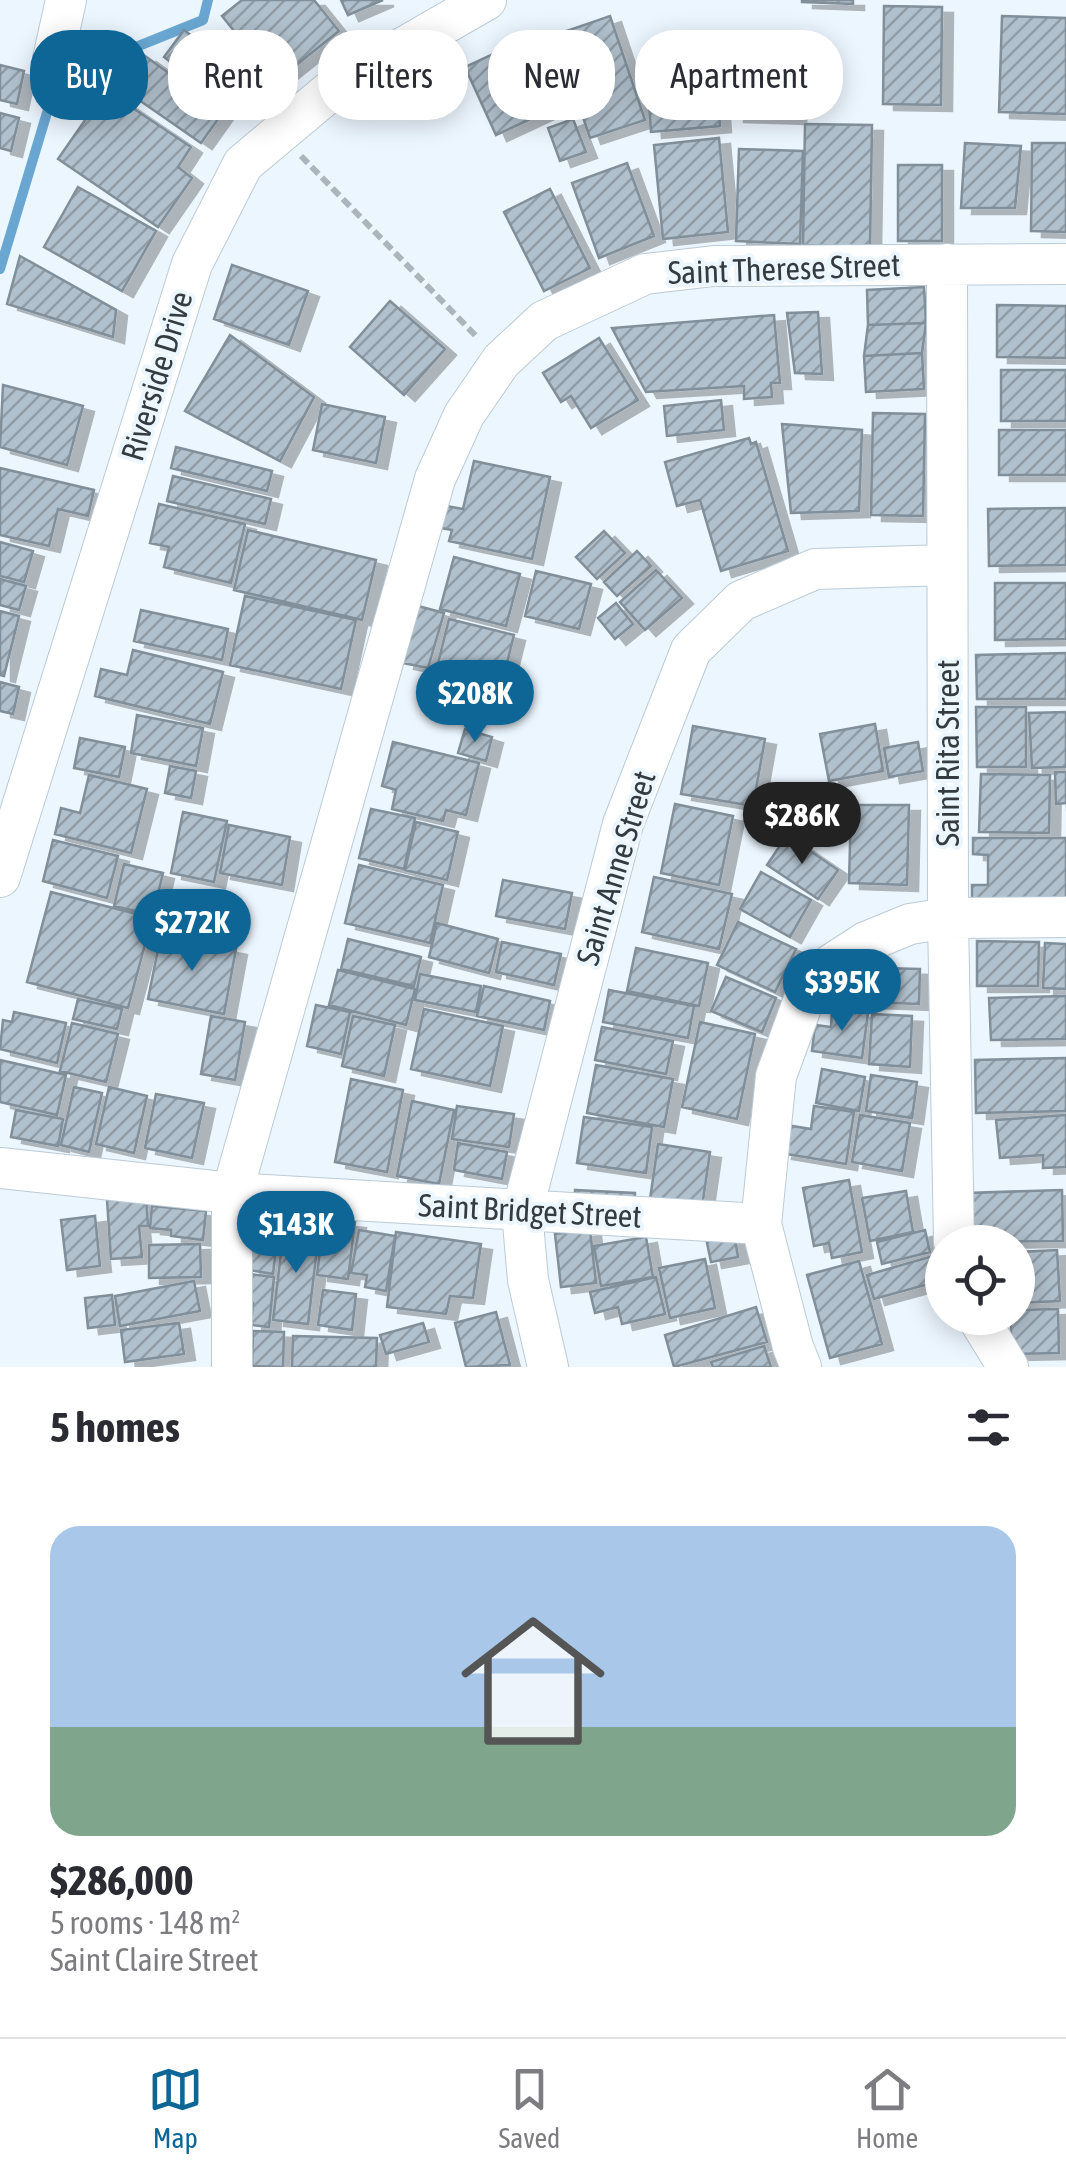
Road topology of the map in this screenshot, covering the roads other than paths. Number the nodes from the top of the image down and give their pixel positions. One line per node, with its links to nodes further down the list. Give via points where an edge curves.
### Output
1 (66, 0): 3 (street)
2 (486, 0): 7 (street, Riverside Drive, via 335,87 243,164 192,264)
3 (60, 30)
4 (947, 264): 5 (street, Saint Therese Street); 6 (street, Saint Rita Street); 11 (street, Saint Therese Street, via 714,266 645,274 544,321 501,361 464,415 435,479)
5 (1066, 264)
6 (948, 564): 9 (street, Saint Rita Street); 12 (street, Saint Anne Street, via 815,569 741,601 692,650 623,824)
7 (0, 877)
8 (1066, 917): 9 (street)
9 (948, 918): 13 (street, via 866,942 832,964 802,1002 776,1076); 14 (street, Saint Rita Street)
10 (0, 1168): 11 (street, Saint Bridget Street)
11 (232, 1193): 12 (street, Saint Bridget Street); 16 (street, Saint Therese Street)
12 (522, 1212): 13 (street, Saint Bridget Street); 17 (street, Saint Anne Street, via 528,1280)
13 (762, 1224): 18 (street)
14 (954, 1225)
15 (988, 1335): 19 (street)
16 (232, 1367)
17 (548, 1367)
18 (801, 1367)
19 (1008, 1367)

